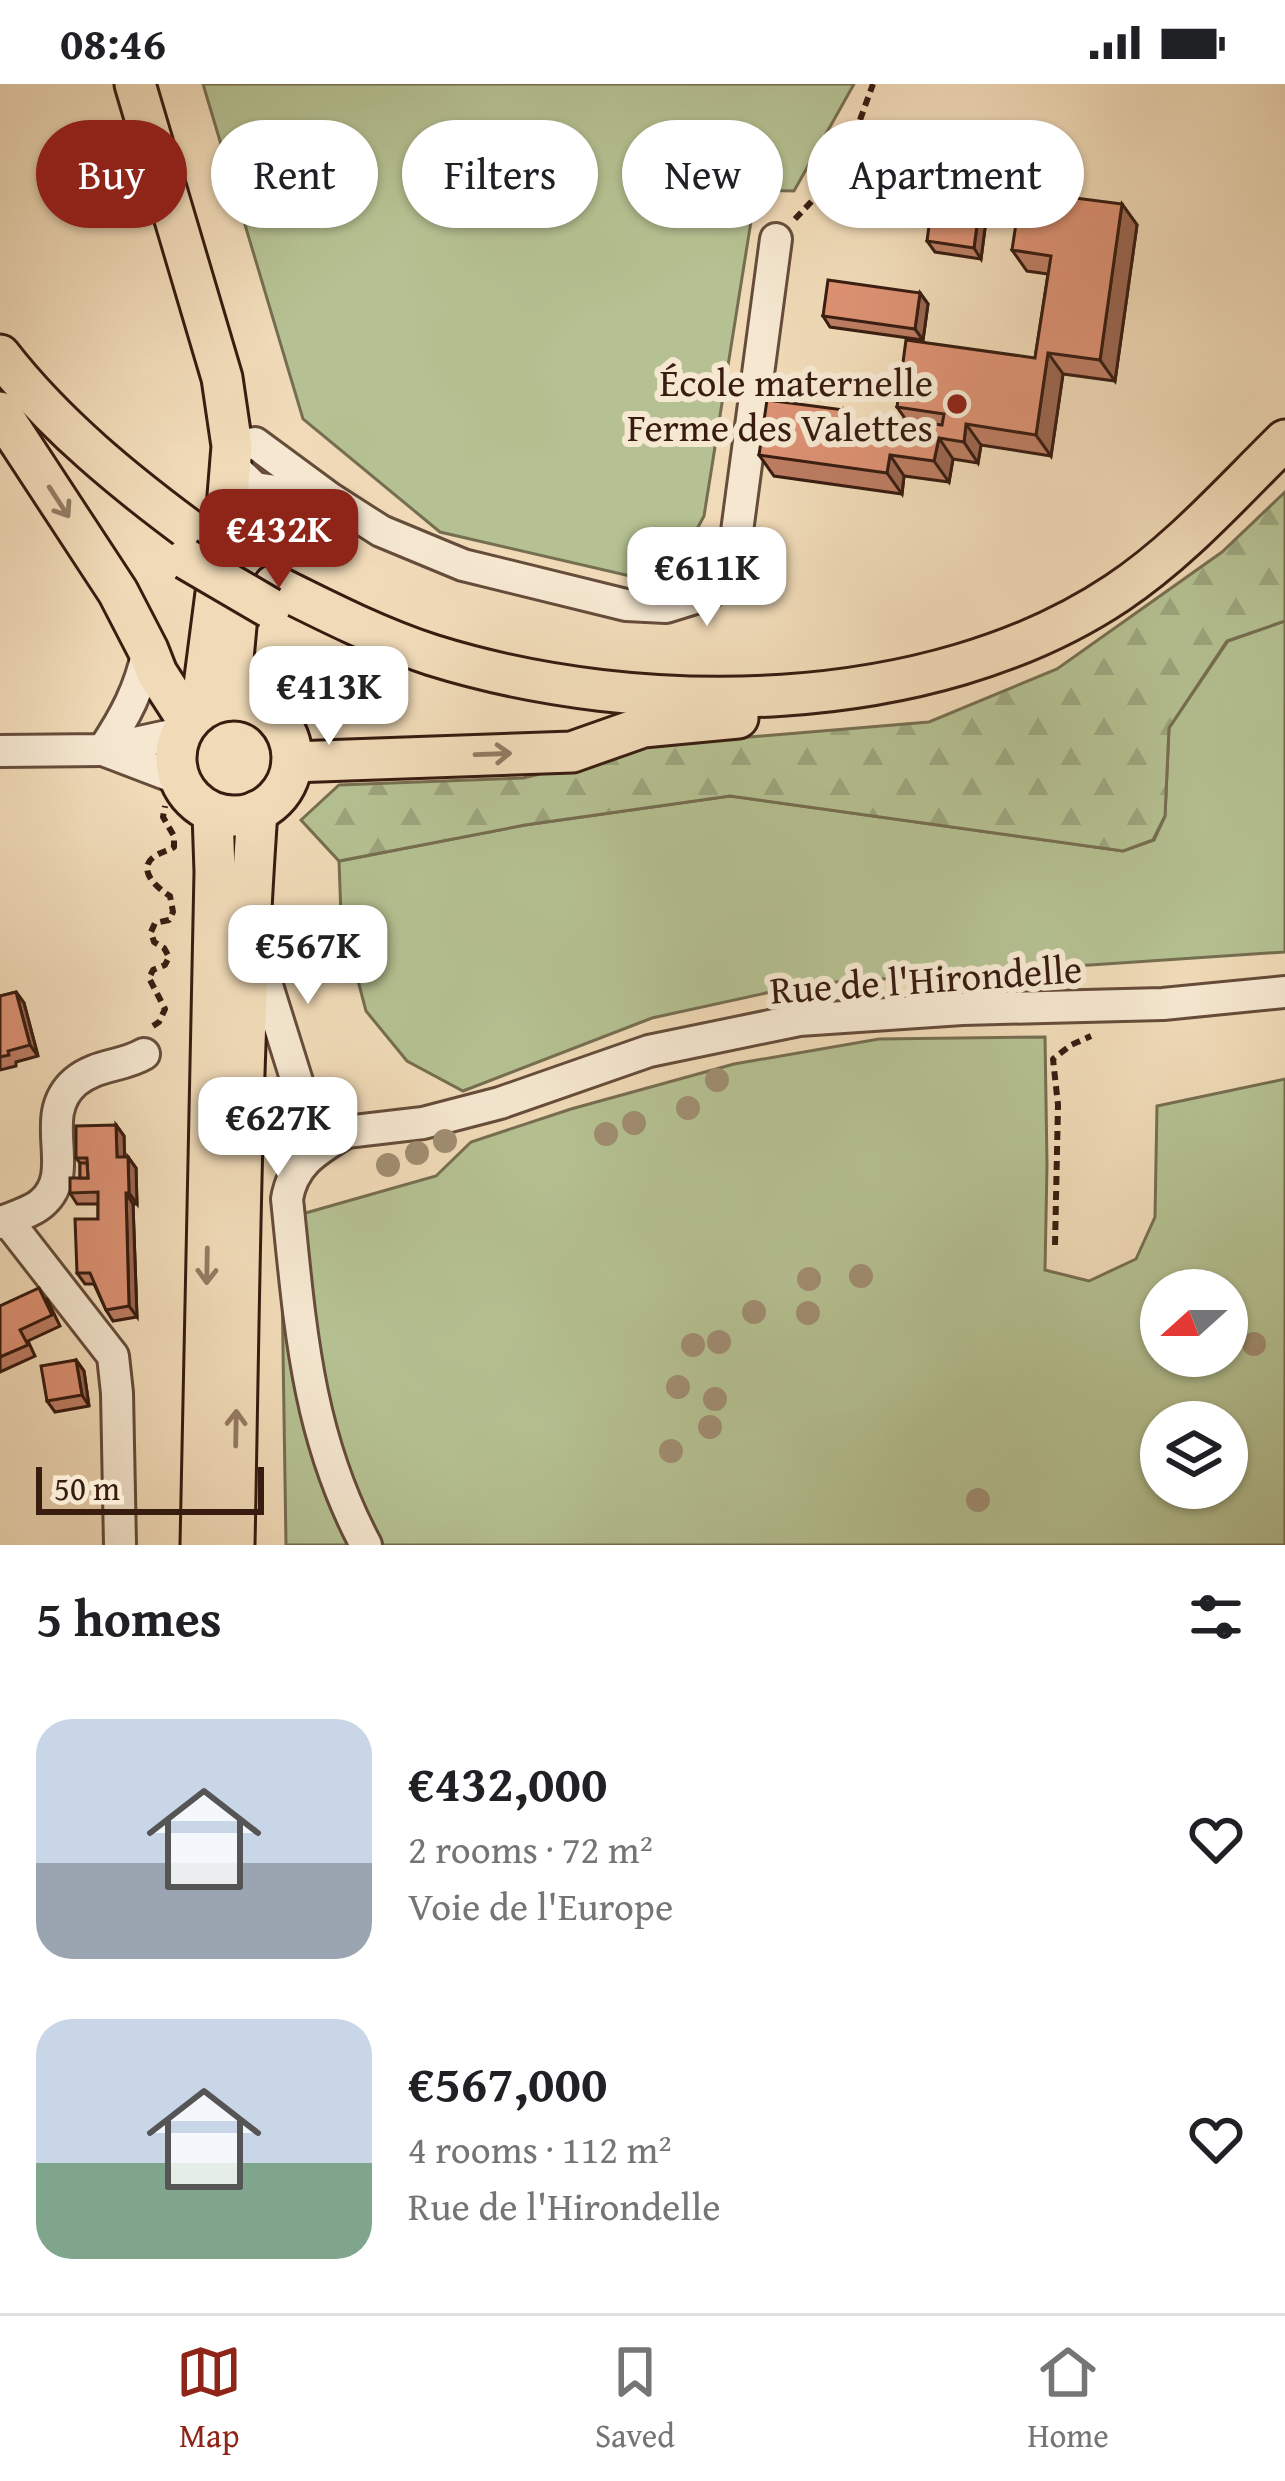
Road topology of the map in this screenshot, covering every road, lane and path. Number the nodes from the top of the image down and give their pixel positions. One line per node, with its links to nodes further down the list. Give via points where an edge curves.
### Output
1 (135, 84): 9 (main road)
2 (161, 84): 9 (main road, via 249,383)
3 (873, 84): 4 (path, via 828,184)
4 (776, 239): 11 (street, via 732,569 708,594 666,607 626,604 463,565 381,531)
5 (0, 355): 12 (main road)
6 (0, 386): 12 (main road, via 93,484)
7 (0, 412): 14 (main road, one-way to 14)
8 (1285, 440): 13 (main road, via 1117,593 1047,632 894,681 788,695 675,696 545,683 433,655)
9 (244, 461): 11 (street); 11 (street); 15 (main road, via 232,659); 17 (main road)
10 (1285, 470): 16 (main road, via 1138,603 1047,652 967,686 880,705)
11 (331, 499)
12 (193, 548): 13 (main road, bridge)
13 (272, 597): 16 (main road, via 387,664 527,701 632,716)
14 (148, 650): 17 (main road); 18 (street, via 138,690)
15 (247, 701): 17 (main road, via 232,699); 20 (main road, via 285,730)
16 (749, 717): 20 (main road, one-way to 16, via 572,752 643,727)
17 (190, 721): 18 (street); 21 (main road, via 176,748)
18 (103, 750): 19 (street); 21 (street)
19 (0, 751)
20 (292, 762): 22 (main road, via 277,798)
21 (172, 790): 23 (main road); 27 (path, via 163,818 174,847 148,866 173,911 152,932 169,957 149,978 165,1009 147,1029)
22 (257, 811): 23 (main road); 24 (main road)
23 (213, 813): 34 (main road, one-way to 34)
24 (249, 927): 28 (street); 29 (main road)
25 (1285, 992): 26 (street, Rue de l'Hirondelle)
26 (1131, 1005): 30 (street, Rue de l'Hirondelle, via 799,1020 649,1052 423,1123); 32 (path, via 1128,1026 1117,1034 1092,1035 1053,1059)
27 (144, 1054): 31 (street, via 96,1068 61,1099 57,1178 44,1202)
28 (305, 1107): 29 (street, via 278,1106); 30 (street)
29 (242, 1126): 35 (main road, one-way to 29)
30 (346, 1132): 36 (street, via 310,1154 287,1199 318,1427)
31 (4, 1221): 33 (street, via 113,1356)
32 (1055, 1245)
33 (120, 1545)
34 (201, 1545)
35 (234, 1545)
36 (366, 1545)

